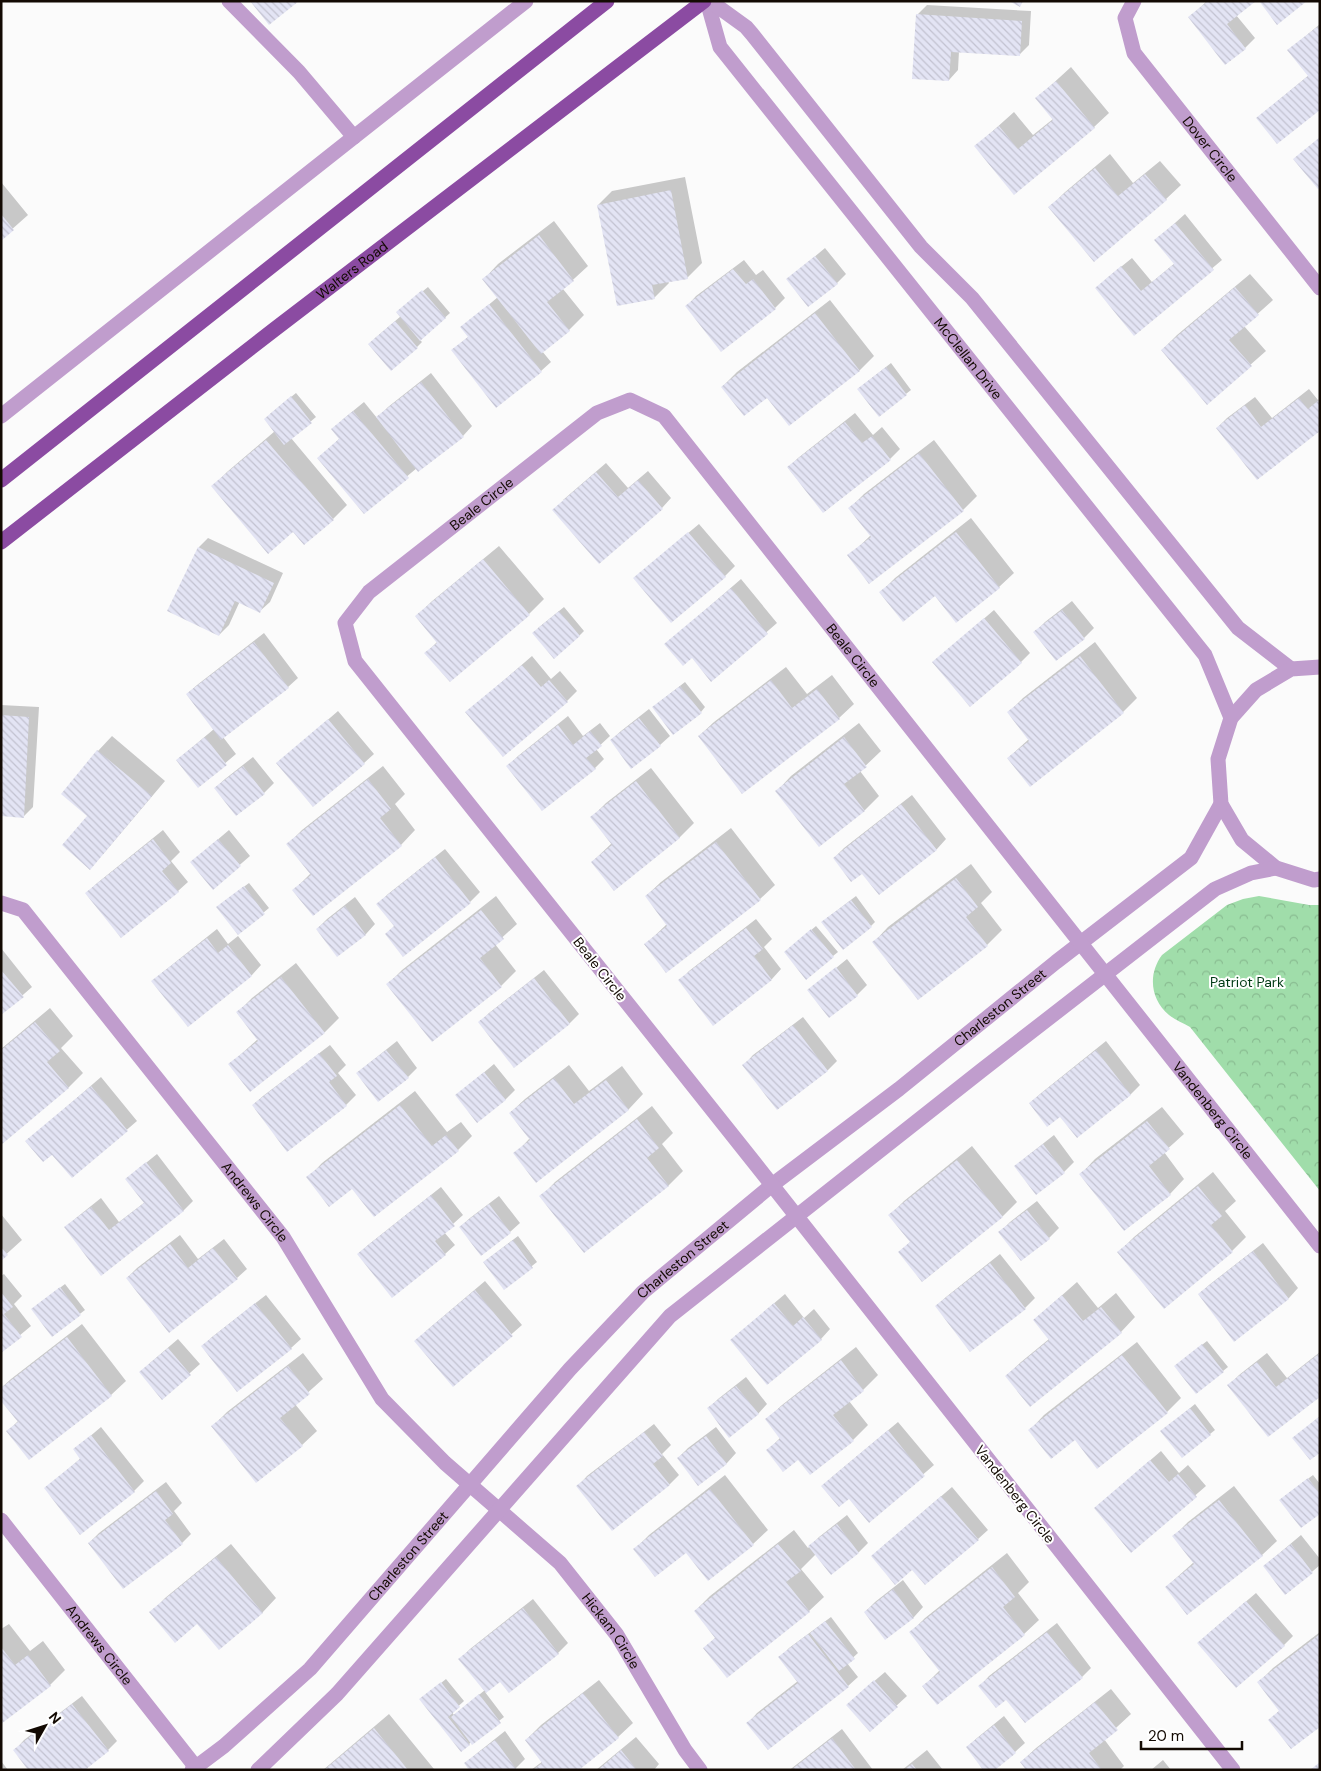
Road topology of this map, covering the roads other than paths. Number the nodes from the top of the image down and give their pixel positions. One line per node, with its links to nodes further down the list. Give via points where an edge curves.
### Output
1 (229, 1): 6 (street, via 299,72)
2 (526, 1): 6 (street)
3 (607, 1): 9 (main road)
4 (707, 1): 10 (main road, Walters Road); 12 (street, via 752,34 921,247 972,298 1238,628); 13 (street, McClellan Drive, via 720,47 1205,655)
5 (1134, 1): 7 (street, Dover Circle, via 1125,18 1134,53)
6 (354, 137): 8 (street)
7 (1320, 288)
8 (1, 416)
9 (1, 480)
10 (1, 542)
11 (1320, 667): 12 (street)
12 (1291, 668): 13 (street, via 1256,690)
13 (1231, 718): 14 (street, via 1218,759)
14 (1221, 804): 15 (street, via 1242,840); 18 (street, Charleston Street, via 1191,858)
15 (1276, 868): 16 (street); 19 (street, via 1215,889)
16 (1320, 879)
17 (1, 903): 23 (street, Andrews Circle, via 23,910 283,1237 382,1399)
18 (1080, 943): 19 (street, Beale Circle); 20 (street, Charleston Street); 20 (street, Beale Circle, via 664,416 630,400 598,413 368,592 346,623 356,661)
19 (1105, 975): 21 (street); 22 (street, Vandenberg Circle)
20 (772, 1185): 21 (street, Beale Circle); 23 (street, Charleston Street, via 643,1292 570,1369)
21 (796, 1217): 24 (street, via 670,1316); 29 (street, Vandenberg Circle)
22 (1320, 1246)
23 (470, 1485): 24 (street, Andrews Circle); 26 (street, Charleston Street, via 310,1669)
24 (498, 1509): 27 (street, via 337,1694); 28 (street, Hickam Circle, via 560,1563 617,1635 684,1750)
25 (1, 1520): 26 (street, Andrews Circle)
26 (196, 1769)
27 (258, 1770)
28 (700, 1770)
29 (1233, 1770)

